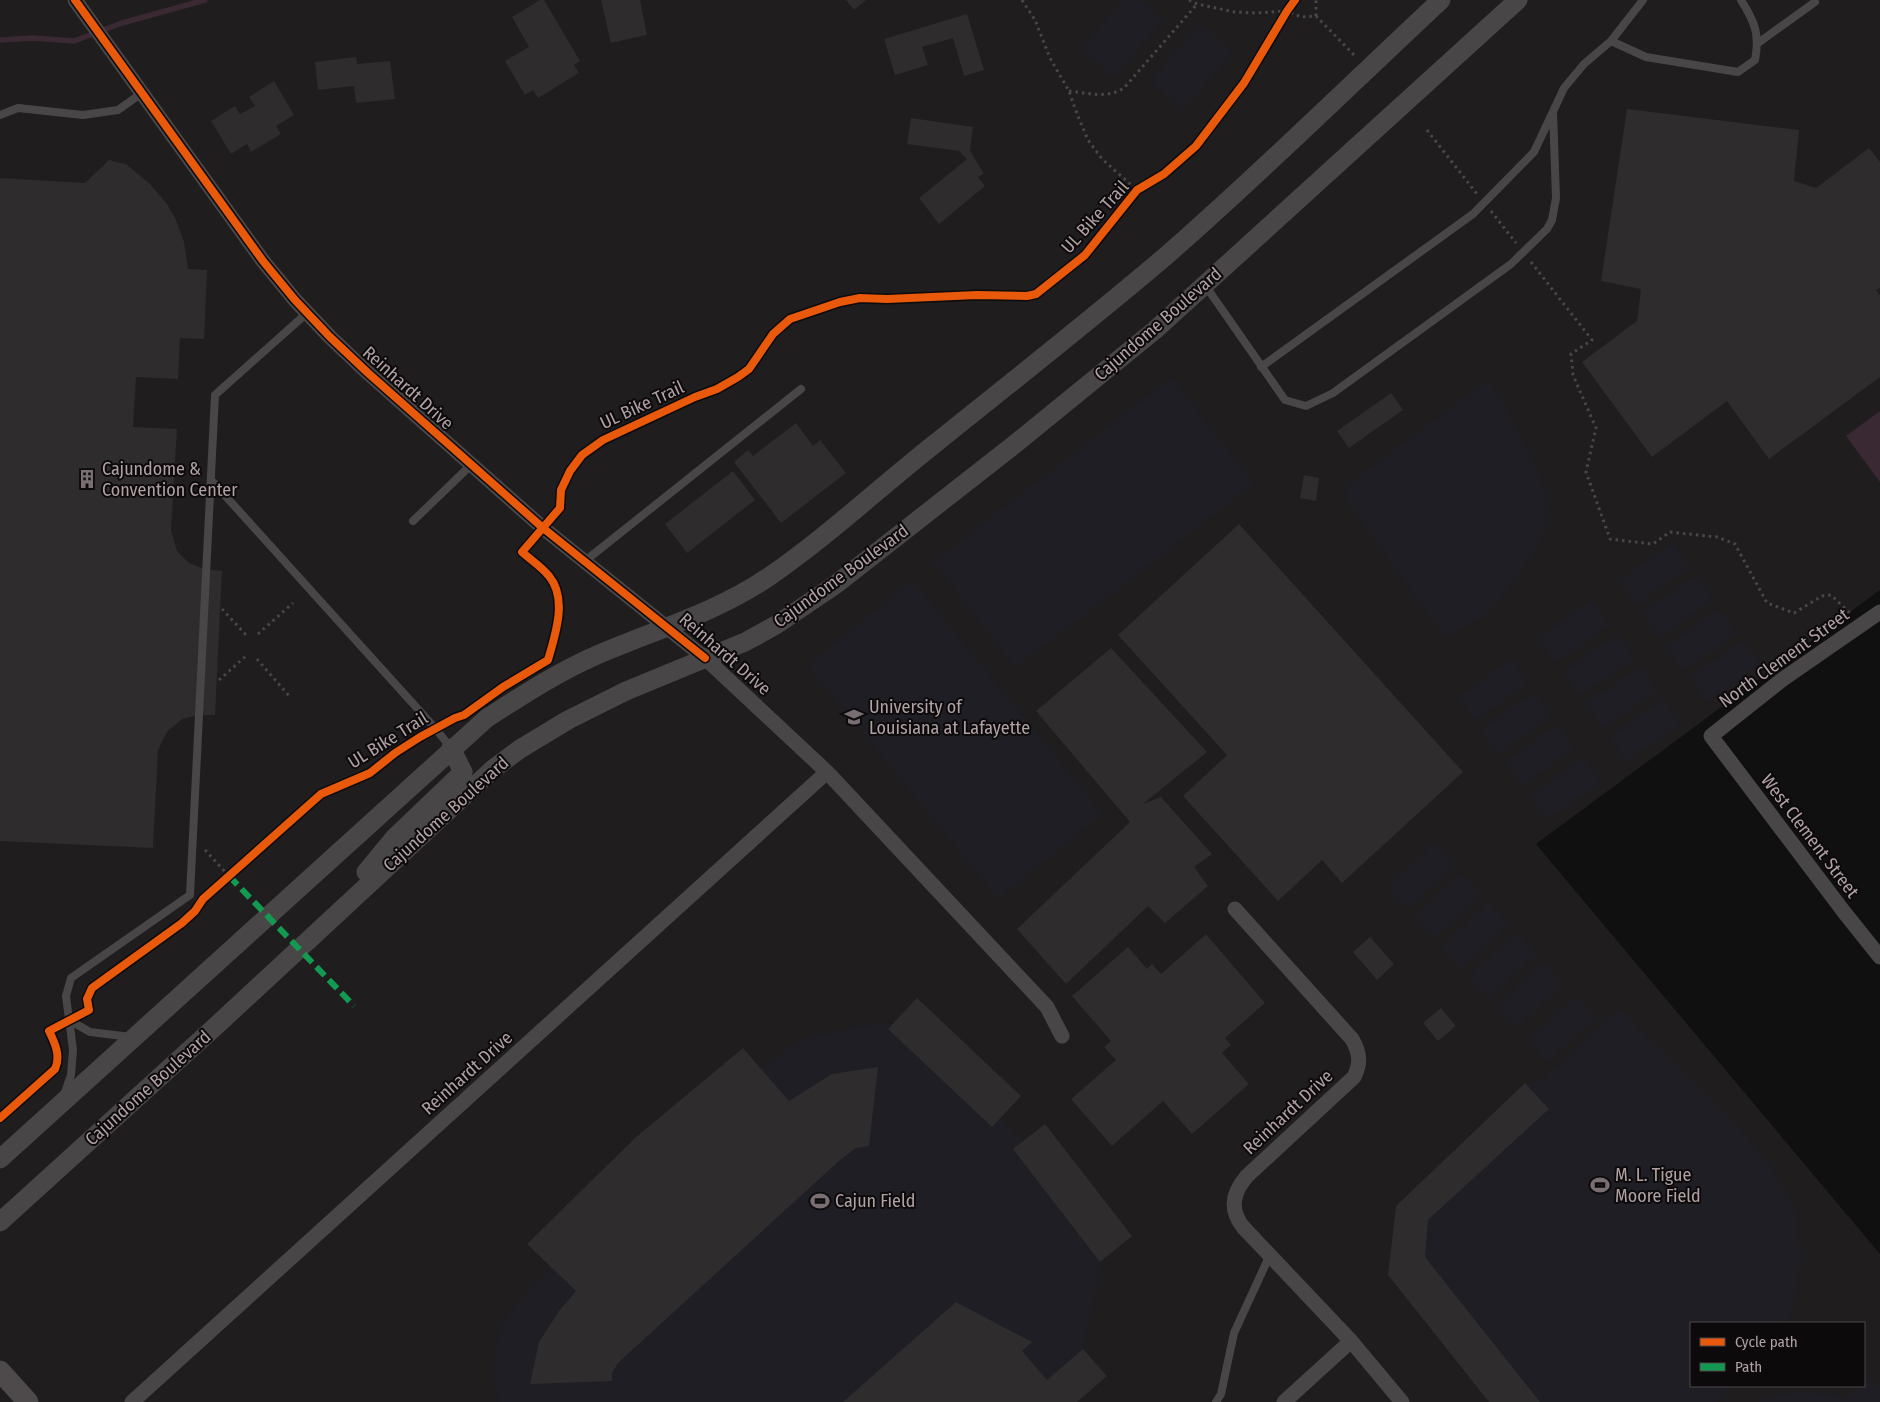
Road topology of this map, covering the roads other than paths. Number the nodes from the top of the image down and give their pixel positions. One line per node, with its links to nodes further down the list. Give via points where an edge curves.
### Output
1 (1441, 0): 21 (street, via 1169,253 845,518 764,580 722,605)
2 (1518, 0): 12 (street, Cajundome Boulevard)
3 (1643, 0): 7 (lane)
4 (1741, 0): 8 (lane, via 1753,18)
5 (1815, 2): 8 (lane)
6 (79, 6): 9 (street, Reinhardt Drive)
7 (1611, 41): 8 (lane, via 1646,57 1738,72 1755,60); 10 (lane, via 1584,64 1564,88)
8 (1758, 43)
9 (142, 92): 11 (lane, via 118,110 83,116 18,108); 13 (street, Reinhardt Drive, via 253,248)
10 (1553, 112): 14 (lane, via 1534,152 1473,214); 14 (lane, via 1556,198 1552,220 1511,264 1334,393 1306,406 1285,400)
11 (0, 115)
12 (1205, 285): 14 (lane); 22 (street, Cajundome Boulevard, via 1015,444 835,585 776,625 745,642)
13 (307, 313): 16 (street, Reinhardt Drive); 17 (lane, via 215,395)
14 (1262, 367)
15 (802, 389): 19 (lane)
16 (472, 464): 18 (lane); 19 (street, Reinhardt Drive, via 543,528)
17 (211, 480): 24 (lane); 29 (lane, via 190,895 72,978 66,996)
18 (413, 521)
19 (585, 560): 21 (street, Reinhardt Drive)
20 (1880, 612): 23 (street, North Clement Street, via 1784,679)
21 (666, 628): 22 (street, Reinhardt Drive); 24 (street, via 559,673 487,718)
22 (704, 658): 25 (street, Reinhardt Drive); 27 (street, Cajundome Boulevard, via 626,691 520,749 493,769)
23 (1711, 736): 28 (street, West Clement Street)
24 (451, 748): 27 (street, via 464,772 395,837); 31 (street)
25 (827, 772): 30 (street, Reinhardt Drive, via 1046,1007); 39 (street, Reinhardt Drive)
26 (1235, 909): 35 (street, Reinhardt Drive, via 1352,1039 1360,1062 1354,1077 1238,1186 1234,1200 1238,1221)
27 (316, 933): 34 (street, Cajundome Boulevard)
28 (1880, 957)
29 (69, 1020): 31 (lane, via 90,1032); 32 (lane, via 73,1050 71,1075)
30 (1062, 1036)
31 (134, 1038): 32 (street)
32 (62, 1102): 33 (street)
33 (0, 1159)
34 (0, 1222)
35 (1269, 1257): 36 (street, Reinhardt Drive); 40 (lane, via 1234,1333 1221,1394)
36 (1351, 1341): 41 (street); 42 (street, Reinhardt Drive)
37 (0, 1371): 38 (main road)
38 (28, 1402)
39 (132, 1402)
40 (1216, 1402)
41 (1284, 1402)
42 (1402, 1402)

